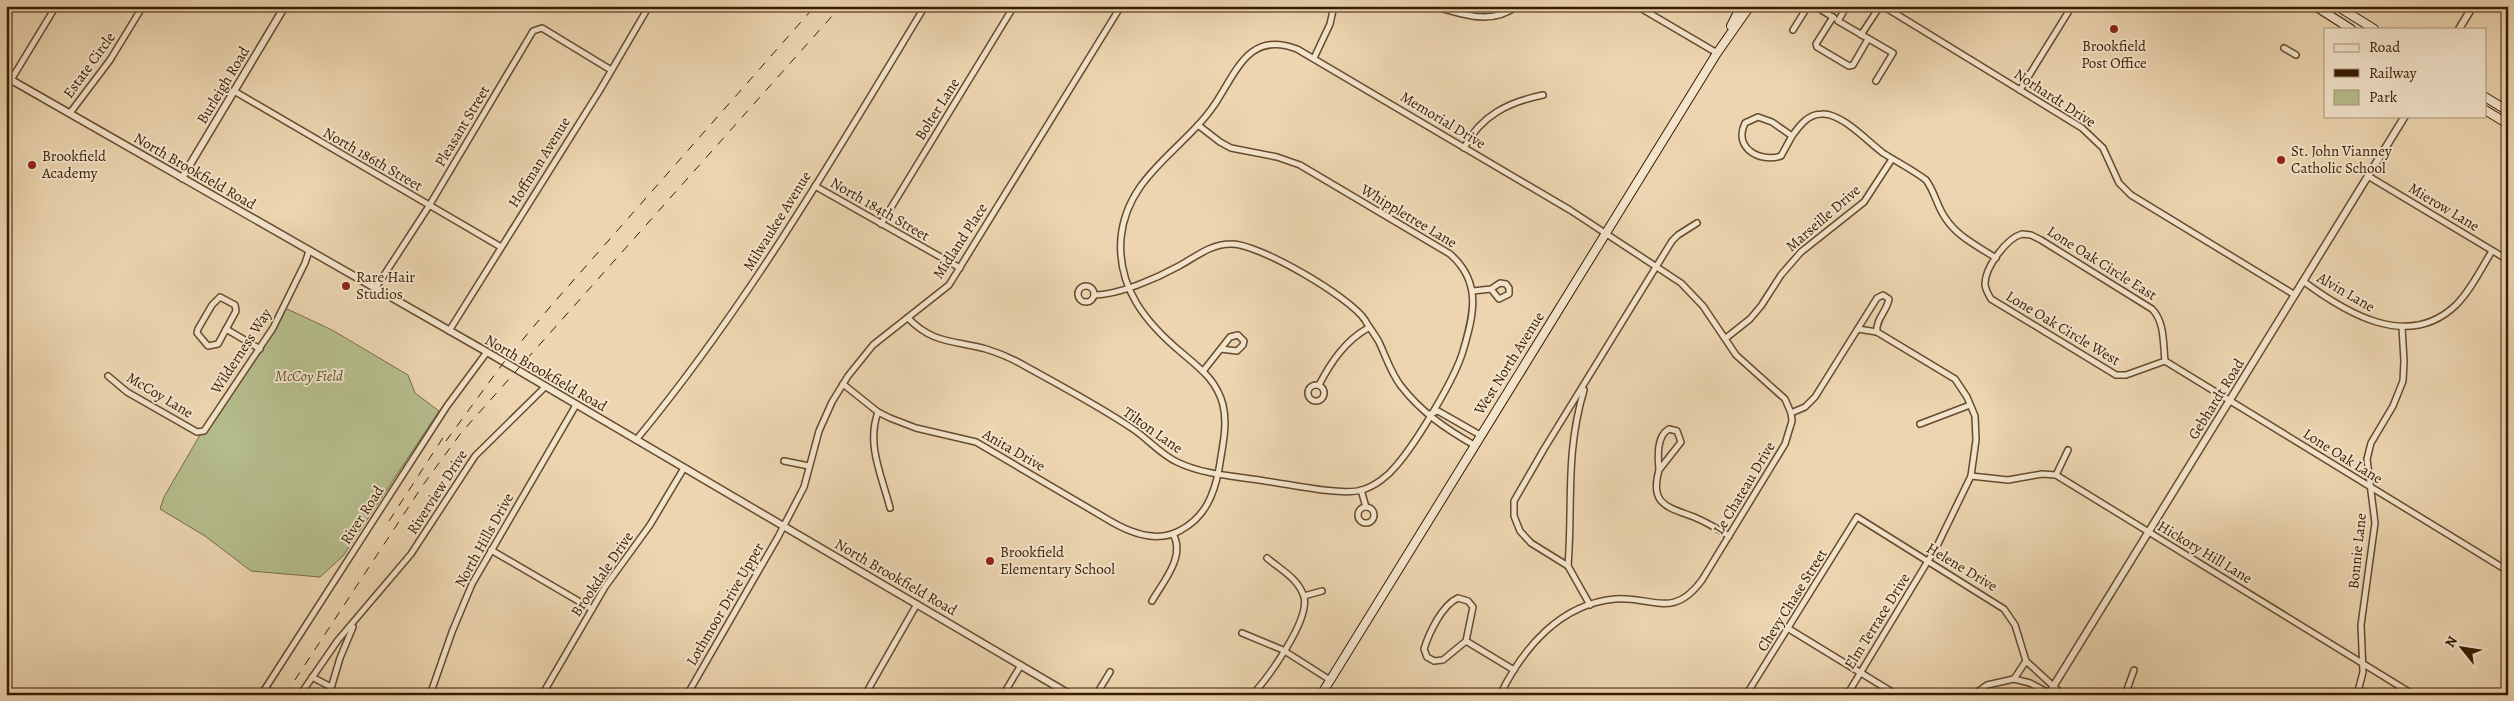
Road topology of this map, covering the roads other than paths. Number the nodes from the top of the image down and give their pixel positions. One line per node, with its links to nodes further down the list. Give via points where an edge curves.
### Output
1 (56, 6): 37 (street)
2 (143, 6): 46 (street, Estate Circle, via 110,60)
3 (285, 6): 40 (street, Burleigh Road)
4 (649, 6): 36 (street, Hoffman Avenue)
5 (925, 6): 55 (street, Milwaukee Avenue)
6 (1014, 6): 58 (street, Bolter Lane)
7 (1120, 6): 66 (street, Midland Place)
8 (1334, 6): 35 (street, via 1330,24)
9 (1433, 6): 10 (street, via 1490,18)
10 (1517, 6)
11 (1637, 6): 33 (street)
12 (1741, 6): 30 (main road, West North Avenue)
13 (1750, 6): 30 (main road, West North Avenue)
14 (1808, 6): 27 (street)
15 (1816, 6): 22 (street)
16 (1847, 6): 23 (street)
17 (1881, 6): 28 (street); 39 (street, Norhardt Drive)
18 (2072, 6): 39 (street)
19 (2315, 6): 24 (main road)
20 (2337, 6): 25 (main road)
21 (2473, 6): 26 (street)
22 (1833, 17): 23 (street); 29 (street, via 1817,47 1849,66)
23 (1838, 21): 28 (street)
24 (2350, 28)
25 (2372, 28)
26 (2460, 28)
27 (1793, 30)
28 (1861, 35): 29 (street)
29 (1868, 40): 38 (street, via 1893,53)
30 (1722, 46): 33 (main road, West North Avenue)
31 (1262, 47): 35 (street, Memorial Drive, via 1284,45); 49 (street, Anita Drive, via 1240,62)
32 (2284, 48): 34 (street)
33 (1717, 53): 59 (main road, West North Avenue)
34 (2296, 55)
35 (1314, 58): 51 (street, Memorial Drive)
36 (611, 70): 56 (street, Pleasant Street, via 538,28 529,36); 60 (street, Hoffman Avenue)
37 (9, 79): 46 (street, North Brookfield Road)
38 (1876, 81)
39 (2020, 90): 73 (street, Norhardt Drive, via 2094,138 2119,183 2131,194)
40 (234, 91): 54 (street, Burleigh Road); 56 (street, North 186th Street)
41 (1543, 95): 51 (street, via 1519,100 1495,112 1477,128)
42 (2486, 98): 45 (main road)
43 (2486, 102): 45 (main road)
44 (2486, 111): 48 (main road)
45 (2508, 111)
46 (70, 113): 54 (street, North Brookfield Road)
47 (2404, 118): 53 (street, Gebhardt Road)
48 (2508, 124)
49 (1198, 125): 68 (street, Anita Drive, via 1148,173 1126,211 1120,252); 71 (street, Whippletree Lane, via 1231,148 1300,165 1443,249 1458,261)
50 (1792, 136): 50 (street, via 1758,117 1745,123 1741,136 1747,148 1770,159 1781,156); 52 (street, via 1808,118 1825,114 1846,124)
51 (1464, 148): 59 (street, Memorial Drive)
52 (1892, 159): 63 (street, via 1926,180 1945,219 1963,236); 81 (street, Marseille Drive, via 1864,202 1800,252 1750,319)
53 (2368, 176): 62 (street, Mierow Lane); 67 (street, Gebhardt Road)
54 (182, 178): 61 (street, North Brookfield Road)
55 (815, 186): 58 (street, North 184th Street); 101 (street, Milwaukee Avenue, via 740,301)
56 (429, 206): 60 (street, North 186th Street); 69 (street, Pleasant Street)
57 (1697, 223): 65 (street, via 1678,235)
58 (881, 224): 66 (street, North 184th Street)
59 (1606, 233): 65 (street); 100 (main road, West North Avenue)
60 (501, 247): 79 (street, Hoffman Avenue)
61 (309, 251): 69 (street, North Brookfield Road); 82 (street, Wilderness Way, via 294,287)
62 (2492, 251): 64 (street, Mierow Lane); 75 (street, Alvin Lane, via 2454,307 2430,321)
63 (1996, 258): 85 (street, Lone Oak Circle West, via 1985,282 1991,298 2104,369 2126,376); 85 (street, Lone Oak Circle East, via 2012,237 2031,234 2128,292 2157,313)
64 (2508, 260)
65 (1657, 266): 81 (street, via 1689,290); 90 (street)
66 (960, 268): 74 (street, Midland Place, via 945,289)
67 (2303, 281): 73 (street, Gebhardt Road); 75 (street, Alvin Lane, via 2365,319)
68 (1128, 287): 72 (street, via 1105,295); 76 (street, via 1173,269 1214,246 1241,244 1267,254 1343,299); 86 (street, Anita Drive, via 1150,325)
69 (375, 289): 79 (street, North Brookfield Road)
70 (1490, 289): 71 (street)
71 (1473, 291): 97 (street, via 1470,324 1461,357)
72 (1094, 295)
73 (2295, 295): 92 (street, Gebhardt Road)
74 (908, 318): 88 (street, Midland Place, via 873,346); 108 (street, Tilton Lane, via 934,338 996,352 1024,365 1134,430 1172,460)
75 (2402, 327): 111 (street, Bonnie Lane, via 2402,381 2393,406 2371,443 2367,459)
76 (1368, 328): 89 (street, via 1337,355); 97 (street, via 1378,340 1400,385)
77 (226, 329): 77 (street, via 218,344 213,346 205,344 197,333 220,297 236,308); 82 (street)
78 (1858, 330): 80 (street); 80 (street, via 1876,298 1883,295 1889,300); 96 (street, via 1815,397 1805,407)
79 (449, 331): 84 (street, North Brookfield Road)
80 (1877, 332): 94 (street, via 1948,374 1959,384)
81 (1726, 338): 96 (street, via 1747,367 1782,395)
82 (260, 349): 99 (street, Wilderness Way)
83 (1221, 349): 86 (street)
84 (487, 352): 91 (street, North Brookfield Road); 149 (street, River Road, via 447,406)
85 (2165, 361): 92 (street, Lone Oak Lane)
86 (1204, 370): 108 (street, Anita Drive, via 1217,389 1225,415)
87 (108, 376): 99 (street, McCoy Lane, via 127,392)
88 (843, 384): 95 (street, Anita Drive); 105 (street, Midland Place, via 828,411)
89 (1319, 385)
90 (1586, 385): 123 (street, via 1575,424 1570,460); 123 (street, via 1522,486 1513,508 1516,523 1525,537)
91 (545, 387): 93 (street, North Brookfield Road); 131 (street, Riverview Drive, via 475,456 411,554)
92 (2230, 401): 111 (street, Lone Oak Lane); 117 (street, Gebhardt Road)
93 (576, 405): 101 (street, North Brookfield Road); 120 (street, North Hills Drive)
94 (1970, 405): 98 (street); 110 (street, via 1976,432)
95 (878, 412): 114 (street, via 874,451); 118 (street, Anita Drive, via 916,428 976,442 1135,534)
96 (1791, 413): 119 (street, Le Chateau Drive, via 1791,430 1785,444)
97 (1430, 414): 100 (street, via 1438,411); 102 (street, via 1439,425); 112 (street, Tilton Lane, via 1397,465 1378,482)
98 (1920, 424)
99 (201, 432)
100 (1480, 435): 102 (main road, West North Avenue)
101 (636, 440): 106 (street, North Brookfield Road)
102 (1474, 445): 145 (main road, West North Avenue)
103 (2068, 450): 109 (street)
104 (784, 461): 105 (street)
105 (809, 466): 116 (street, Midland Place, via 804,487)
106 (684, 468): 116 (street, North Brookfield Road); 130 (street, Brookdale Drive, via 650,525)
107 (1659, 470): 107 (street, via 1681,442 1680,434 1673,429 1661,436); 119 (street, via 1656,494 1663,504)
108 (1218, 474): 112 (street, Tilton Lane, via 1332,491); 118 (street, Anita Drive, via 1211,498 1200,516)
109 (2056, 475): 110 (street, via 2008,480); 117 (street, Hickory Hill Lane)
110 (1971, 476): 122 (street, Elm Terrace Drive)
111 (2371, 488): 124 (street, Lone Oak Lane); 137 (street, Bonnie Lane, via 2375,523 2361,625)
112 (1361, 490): 113 (street)
113 (1366, 507)
114 (890, 508)
115 (1857, 518): 122 (street, Helene Drive); 132 (street, Chevy Chase Street)
116 (784, 526): 128 (street, North Brookfield Road); 154 (street, Lothmoor Drive Upper)
117 (2149, 532): 137 (street, Hickory Hill Lane); 146 (street, Gebhardt Road)
118 (1173, 534): 127 (street, via 1176,554 1172,568)
119 (1729, 536): 129 (street, Le Chateau Drive, via 1702,580 1683,598 1661,605 1623,599)
120 (491, 550): 130 (street); 152 (street, North Hills Drive, via 459,613)
121 (1267, 558): 126 (street, via 1297,583)
122 (1929, 562): 136 (street, Helene Drive, via 2004,608 2015,625); 142 (street, Elm Terrace Drive)
123 (1568, 566): 129 (street)
124 (2508, 571)
125 (1322, 591): 126 (street)
126 (1304, 596): 135 (street, via 1304,614)
127 (1152, 601)
128 (917, 604): 138 (street, North Brookfield Road); 155 (street)
129 (1590, 604): 139 (street, Le Chateau Drive, via 1554,623 1530,646)
130 (592, 609): 153 (street, Brookdale Drive)
131 (358, 617): 143 (street, Riverview Drive); 147 (street, Riverview Drive, via 346,641)
132 (1789, 629): 142 (street); 162 (street, Chevy Chase Street)
133 (1242, 633): 135 (street)
134 (1466, 641): 134 (street, via 1473,607 1468,601 1458,598 1447,606 1424,649 1430,660 1443,660); 139 (street)
135 (1283, 650): 145 (street); 159 (street)
136 (2026, 661): 144 (street); 146 (street)
137 (2363, 664): 168 (street, Bonnie Lane); 169 (street, Hickory Hill Lane)
138 (1021, 665): 156 (street); 157 (street, North Brookfield Road)
139 (1514, 670): 161 (street, Le Chateau Drive)
140 (2134, 670): 167 (street)
141 (1110, 672): 158 (street)
142 (1860, 673): 163 (street, Elm Terrace Drive); 164 (street)
143 (312, 677): 147 (street); 150 (street, Riverview Drive)
144 (2014, 679): 148 (street, via 2030,683); 165 (street, via 1987,685)
145 (1330, 680): 160 (main road, West North Avenue)
146 (2054, 686): 148 (street, Gebhardt Road); 166 (street)
147 (331, 687): 151 (street, Riverview Drive)
148 (2049, 694)
149 (261, 695)
150 (300, 695)
151 (328, 695)
152 (430, 695)
153 (542, 695)
154 (687, 695)
155 (865, 695)
156 (1004, 695)
157 (1071, 695)
158 (1096, 695)
159 (1252, 695)
160 (1321, 695)
161 (1500, 695)
162 (1746, 695)
163 (1847, 695)
164 (1897, 695)
165 (1973, 695)
166 (2063, 695)
167 (2125, 695)
168 (2358, 695)
169 (2414, 695)

